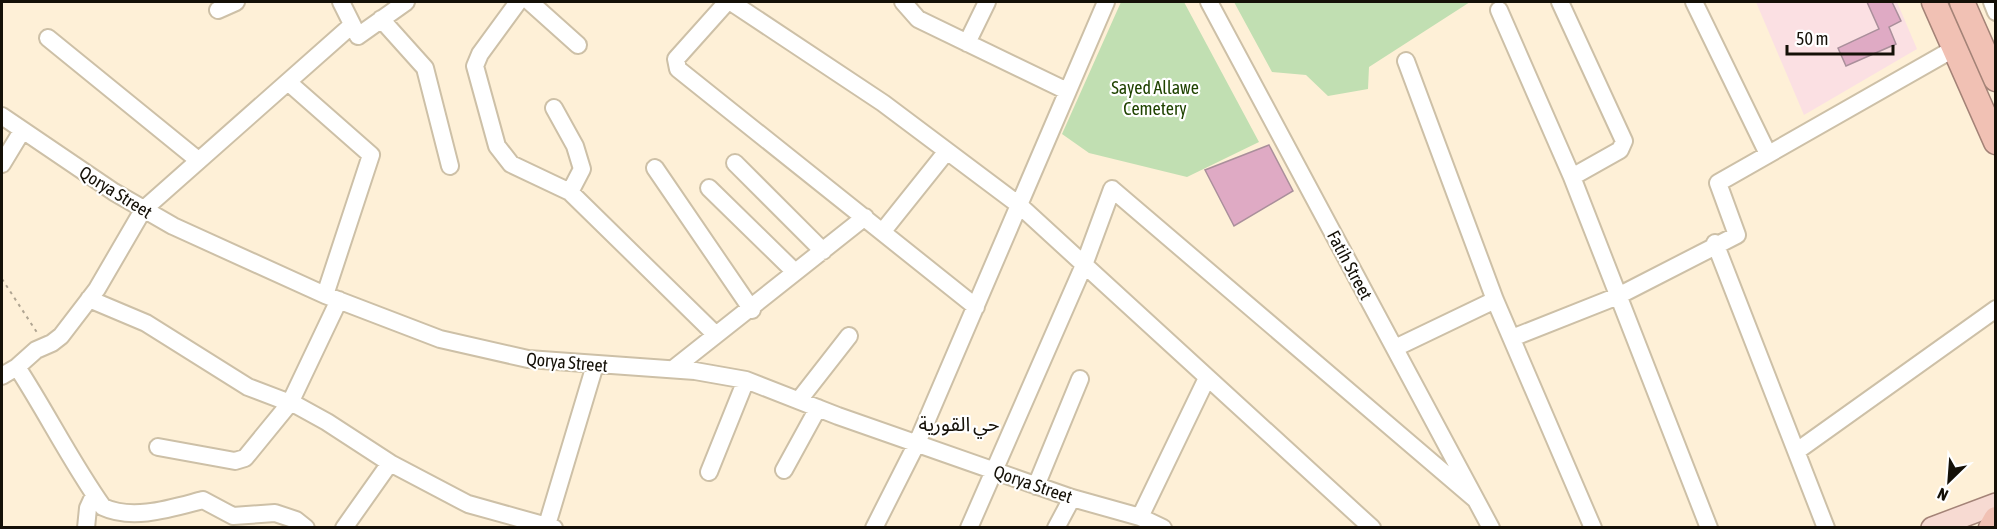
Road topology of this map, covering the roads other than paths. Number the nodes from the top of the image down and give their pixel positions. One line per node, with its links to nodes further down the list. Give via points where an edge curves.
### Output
1 (236, 2): 17 (street)
2 (340, 2): 21 (street)
3 (406, 2): 20 (street)
4 (518, 2): 43 (street, via 480,54 475,66 478,81 497,146 511,164)
5 (530, 2): 24 (street)
6 (727, 2): 46 (street, via 676,59 678,69)
7 (731, 2): 34 (street)
8 (903, 2): 23 (street, via 918,19)
9 (987, 2): 23 (street)
10 (1106, 2): 29 (street)
11 (1209, 2): 62 (street, Fatih Street)
12 (1560, 2): 41 (street, via 1624,141 1620,150)
13 (1694, 2): 35 (street)
14 (1934, 2): 25 (highway)
15 (1962, 2): 27 (highway)
16 (1992, 2): 19 (street)
17 (218, 10)
18 (1499, 10): 41 (street)
19 (1995, 12)
20 (381, 19): 21 (street, via 357,36); 39 (street, via 425,68)
21 (352, 25): 28 (street)
22 (48, 38): 36 (street)
23 (967, 43): 29 (street)
24 (578, 45)
25 (1955, 48): 33 (highway); 35 (street)
26 (1406, 61): 55 (street)
27 (1995, 79)
28 (288, 82): 36 (street); 53 (street, via 371,155)
29 (1068, 91): 44 (street)
30 (554, 108): 43 (street, via 575,146 582,169)
31 (2, 116): 32 (street, Qorya Street)
32 (22, 132): 38 (street); 45 (street, Qorya Street)
33 (1995, 142)
34 (947, 151): 44 (street); 47 (street)
35 (1768, 154): 48 (street, via 1718,183 1737,235)
36 (198, 160): 45 (street)
37 (735, 163): 49 (street)
38 (2, 164)
39 (450, 165)
40 (655, 168): 57 (street)
41 (1572, 177): 52 (street)
42 (709, 188): 51 (street)
43 (570, 192): 59 (street)
44 (1019, 205): 50 (street); 56 (street)
45 (143, 210): 53 (street, Qorya Street); 54 (street)
46 (866, 217): 47 (street); 49 (street)
47 (883, 231): 56 (street)
48 (1716, 243): 52 (street); 75 (street)
49 (823, 251): 51 (street)
50 (1084, 265): 67 (street); 78 (street); 83 (street, via 1112,189)
51 (795, 272): 57 (street)
52 (1618, 296): 61 (street); 99 (street)
53 (332, 298): 63 (street, Qorya Street, via 469,347 528,359); 71 (street)
54 (89, 299): 64 (street, via 61,336); 71 (street, via 146,323 248,387)
55 (1495, 300): 61 (street); 62 (street)
56 (976, 307): 73 (street)
57 (752, 309): 59 (street)
58 (1995, 309): 75 (street)
59 (716, 335): 65 (street)
60 (849, 336): 70 (street)
61 (1512, 338): 98 (street)
62 (1395, 348): 83 (street, Fatih Street)
63 (595, 365): 65 (street, Qorya Street); 88 (street)
64 (17, 367): 66 (street); 81 (street)
65 (673, 369): 69 (street, Qorya Street)
66 (2, 376)
67 (1207, 378): 85 (street); 96 (street)
68 (1080, 379): 80 (street)
69 (746, 380): 70 (street, Qorya Street); 79 (street)
70 (799, 400): 72 (street, Qorya Street)
71 (290, 403): 74 (street, via 239,462); 76 (street)
72 (818, 408): 73 (street, Qorya Street); 77 (street)
73 (917, 443): 78 (street, Qorya Street); 92 (street)
74 (158, 447)
75 (1797, 451): 100 (street)
76 (390, 463): 87 (street, via 456,499); 91 (street)
77 (784, 470)
78 (992, 470): 80 (street, Qorya Street); 93 (street)
79 (709, 472)
80 (1036, 486): 82 (street, Qorya Street)
81 (94, 495): 89 (street); 90 (street, via 112,511 164,511 203,500 233,516 275,513)
82 (1072, 498): 85 (street, Qorya Street); 94 (street)
83 (1476, 500): 97 (street, Fatih Street)
84 (1995, 504): 101 (main road)
85 (1140, 517): 95 (street, Qorya Street)
86 (1995, 519): 102 (highway)
87 (510, 521): 88 (street)
88 (550, 526)
89 (86, 528)
90 (306, 528)
91 (344, 528)
92 (874, 528)
93 (969, 528)
94 (1056, 528)
95 (1163, 528)
96 (1372, 528)
97 (1491, 528)
98 (1593, 528)
99 (1709, 528)
100 (1826, 528)
101 (1932, 528)
102 (1991, 528)

